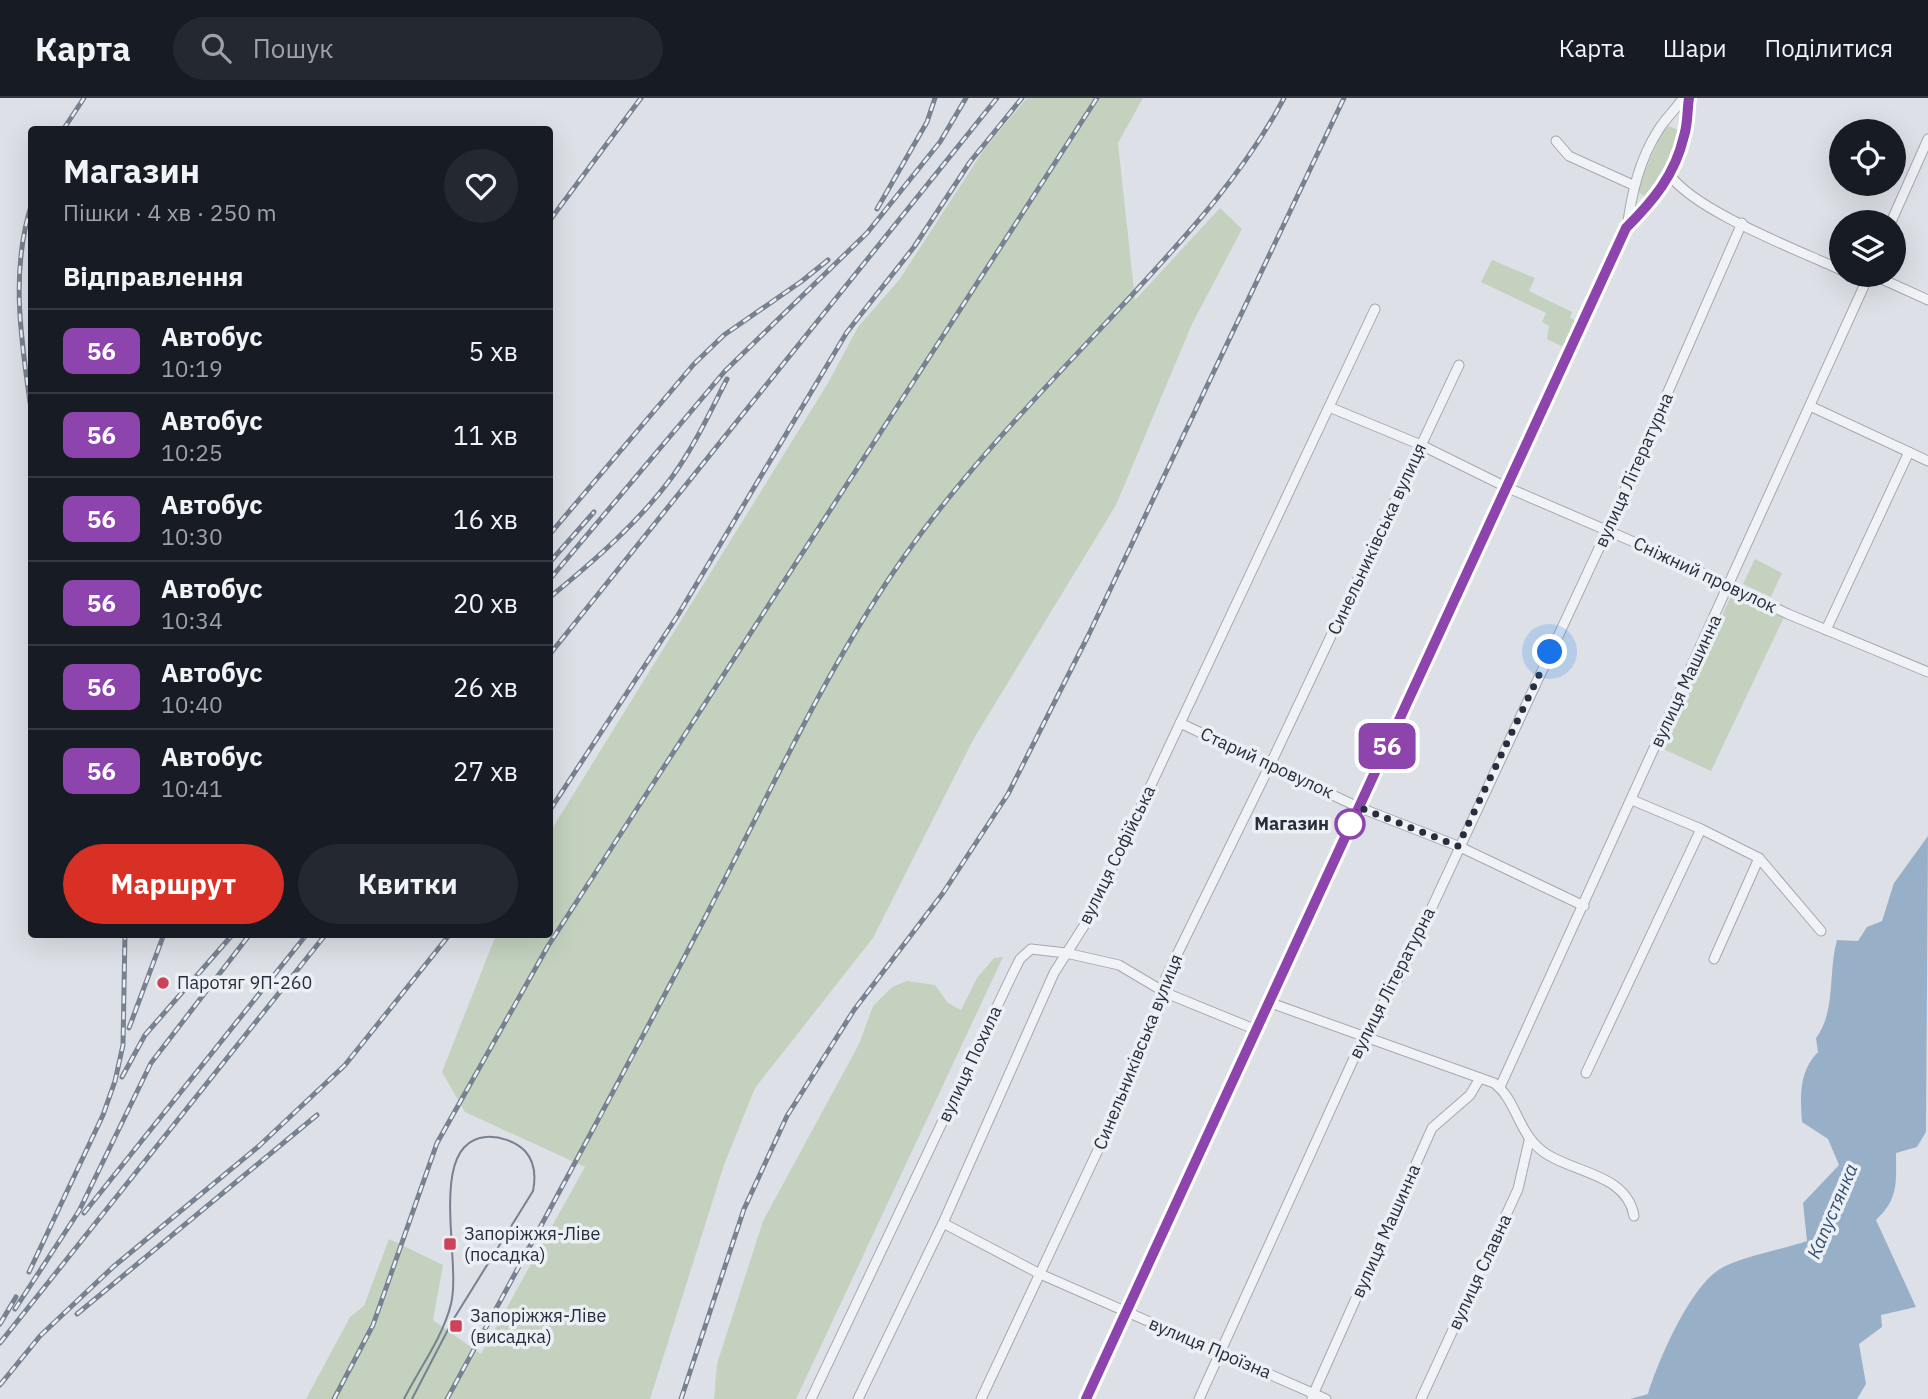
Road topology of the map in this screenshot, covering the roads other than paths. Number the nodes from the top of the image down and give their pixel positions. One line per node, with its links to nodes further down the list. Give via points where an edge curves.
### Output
1 (1683, 98): 3 (street)
2 (1689, 98): 4 (street)
3 (1666, 120): 4 (street); 8 (street)
4 (1686, 127): 7 (street)
5 (1928, 139): 12 (street)
6 (1556, 141): 8 (street, via 1570,156)
7 (1670, 175): 9 (street); 10 (street)
8 (1633, 188): 11 (street, via 1645,201); 14 (street)
9 (1663, 188): 10 (street); 11 (street)
10 (1687, 192): 13 (street)
11 (1653, 200): 14 (street)
12 (1896, 210)
13 (1742, 223): 15 (street); 27 (street, вулиця Літературна)
14 (1626, 228): 26 (street)
15 (1829, 264)
16 (1865, 287): 22 (street, вулиця Машинна)
17 (1895, 287): 18 (street)
18 (1928, 300)
19 (1375, 309): 21 (street, вулиця Софійська)
20 (1459, 365): 23 (street, Синельниківська вулиця)
21 (1329, 407): 23 (street, Сніжний провулок); 31 (street, вулиця Софійська)
22 (1810, 407): 24 (street); 28 (street, вулиця Машинна)
23 (1421, 445): 26 (street, Сніжний провулок); 32 (street, Синельниківська вулиця)
24 (1909, 452): 25 (street); 29 (street)
25 (1928, 461)
26 (1506, 487): 27 (street, Сніжний провулок); 34 (street)
27 (1608, 531): 28 (street, Сніжний провулок); 36 (street, вулиця Літературна)
28 (1730, 586): 29 (street, Сніжний провулок); 33 (street, вулиця Машинна)
29 (1826, 630): 30 (street, Сніжний провулок)
30 (1928, 672)
31 (1180, 723): 32 (street, Старий провулок); 40 (street, вулиця Софійська, via 1087,921)
32 (1271, 763): 34 (street, Старий провулок); 42 (street, Синельниківська вулиця, via 1166,977)
33 (1632, 800): 35 (street); 38 (street, вулиця Машинна)
34 (1358, 807): 36 (street, Старий провулок); 43 (street)
35 (1701, 829): 37 (street); 46 (street)
36 (1458, 846): 38 (street, Старий провулок); 45 (street, вулиця Літературна, via 1400,976)
37 (1759, 858): 39 (street); 41 (street)
38 (1584, 906): 48 (street, вулиця Машинна)
39 (1821, 931)
40 (1066, 953): 42 (street, вулиця Похила, via 1119,965); 51 (street, вулиця Софійська); 56 (street, вулиця Похила, via 1031,949 1020,959)
41 (1714, 959)
42 (1166, 993): 44 (street, вулиця Похила); 52 (street, Синельниківська вулиця)
43 (1268, 1002): 44 (street); 45 (street)
44 (1254, 1029): 53 (street)
45 (1364, 1036): 47 (street); 54 (street, вулиця Літературна)
46 (1586, 1073)
47 (1480, 1078): 48 (street); 55 (street, вулиця Машинна, via 1471,1095 1432,1128)
48 (1500, 1087): 49 (street)
49 (1529, 1141): 50 (street, via 1615,1185 1626,1195); 62 (street, вулиця Славна, via 1518,1189)
50 (1634, 1216)
51 (943, 1223): 52 (street, вулиця Проїзна); 57 (street, вулиця Софійська)
52 (1040, 1273): 53 (street, вулиця Проїзна); 58 (street, Синельниківська вулиця)
53 (1126, 1312): 54 (street, вулиця Проїзна); 59 (street)
54 (1220, 1351): 55 (street, вулиця Проїзна); 60 (street, вулиця Літературна)
55 (1313, 1396): 61 (street, вулиця Проїзна)
56 (811, 1399)
57 (858, 1399)
58 (981, 1399)
59 (1086, 1399)
60 (1199, 1399)
61 (1326, 1399)
62 (1421, 1399)

